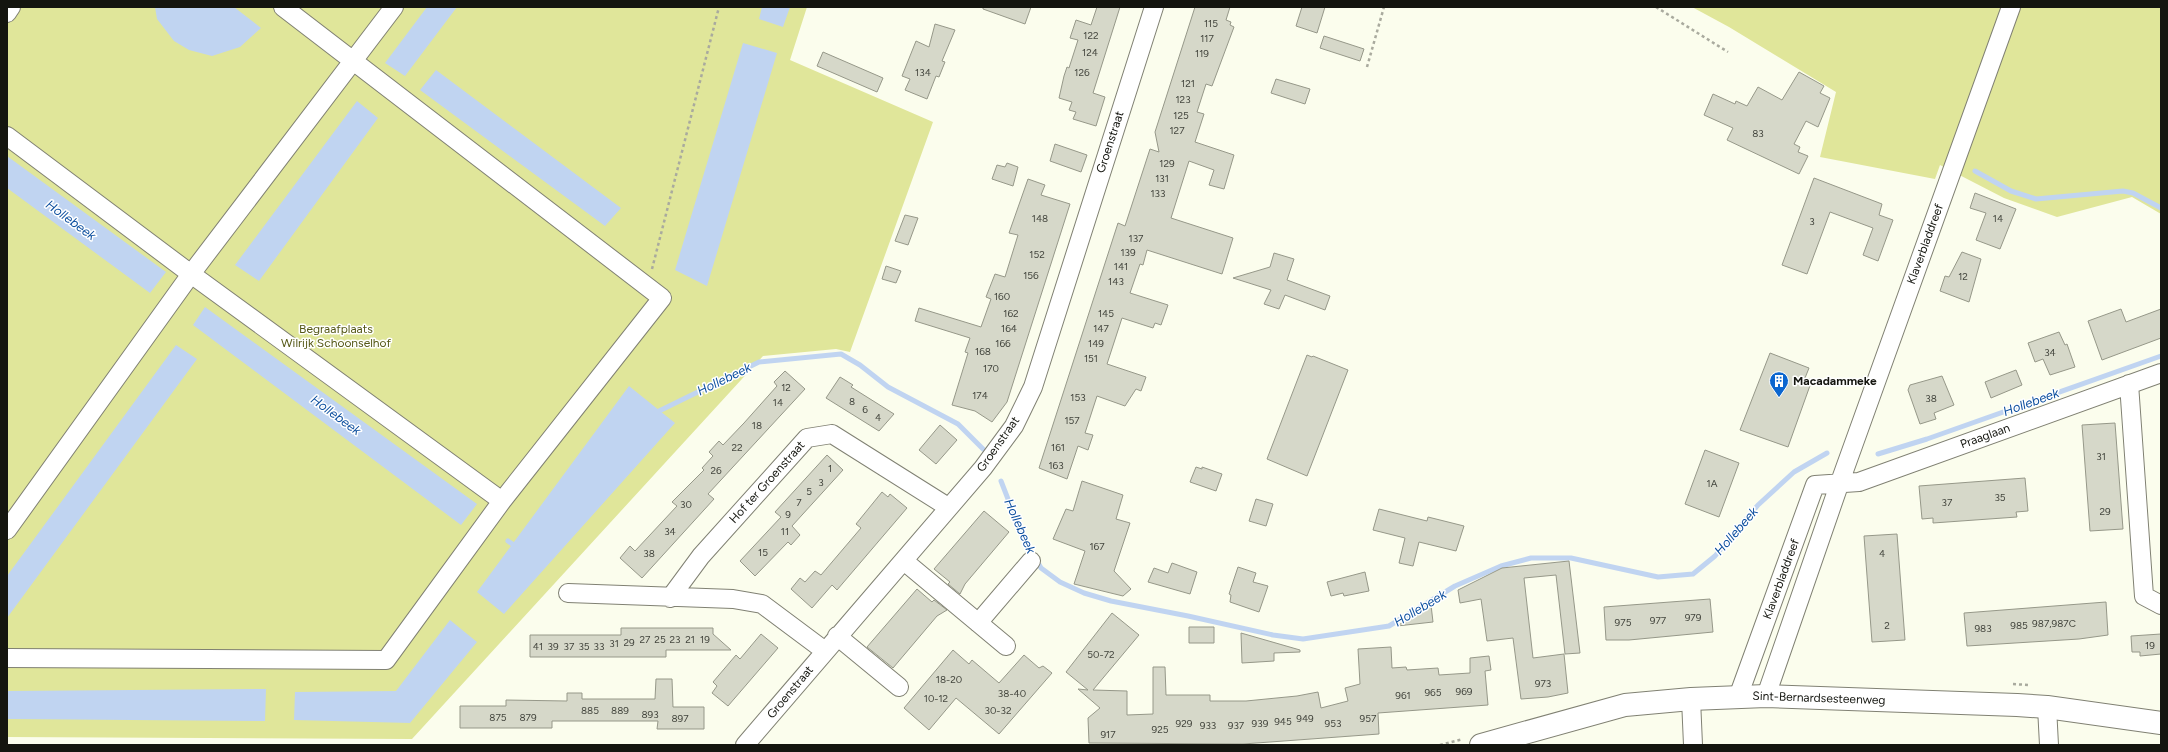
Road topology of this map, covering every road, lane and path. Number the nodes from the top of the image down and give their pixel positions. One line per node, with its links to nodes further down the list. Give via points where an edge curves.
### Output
1 (11, 7): 9 (street)
2 (283, 7): 11 (street)
3 (394, 7): 11 (street)
4 (719, 7): 15 (path)
5 (1154, 7): 20 (street, Groenstraat, via 1033,387 1014,426 983,468)
6 (1384, 7): 12 (path)
7 (1656, 7): 10 (path)
8 (2011, 7): 18 (street, Klaverbladdreef)
9 (7, 13)
10 (1728, 52)
11 (354, 61): 14 (street); 15 (street)
12 (1367, 67)
13 (7, 136): 14 (street)
14 (191, 274): 19 (street); 21 (street)
15 (647, 287): 19 (street, via 662,298)
16 (2161, 373): 17 (street, Praaglaan)
17 (2129, 384): 18 (street, Praaglaan, via 1859,482); 26 (street, via 2144,596)
18 (1840, 482): 33 (street, Klaverbladdreef); 34 (street, Klaverbladdreef, via 1815,485)
19 (502, 501): 31 (street, via 386,660)
20 (948, 507): 22 (street, Groenstraat); 25 (street, Hof ter Groenstraat, via 832,434 807,438 701,556)
21 (7, 530)
22 (904, 561): 27 (street); 28 (street, Groenstraat)
23 (1031, 561): 27 (street)
24 (568, 594): 25 (street)
25 (670, 598): 30 (street, via 733,599 762,604)
26 (2161, 605)
27 (978, 623): 29 (street)
28 (837, 636): 30 (street, Groenstraat); 32 (street)
29 (1006, 646)
30 (825, 651): 38 (street, Groenstraat)
31 (7, 658)
32 (899, 687)
33 (1766, 696): 34 (main road, Sint-Bernardsesteenweg); 36 (main road, Sint-Bernardsesteenweg)
34 (1738, 697): 35 (main road, Sint-Bernardsesteenweg)
35 (1691, 699): 39 (main road, Sint-Bernardsesteenweg, via 1625,705); 40 (street)
36 (2047, 707): 37 (main road, Sint-Bernardsesteenweg); 41 (street)
37 (2161, 723)
38 (745, 745)
39 (1481, 745)
40 (1693, 745)
41 (2049, 745)

